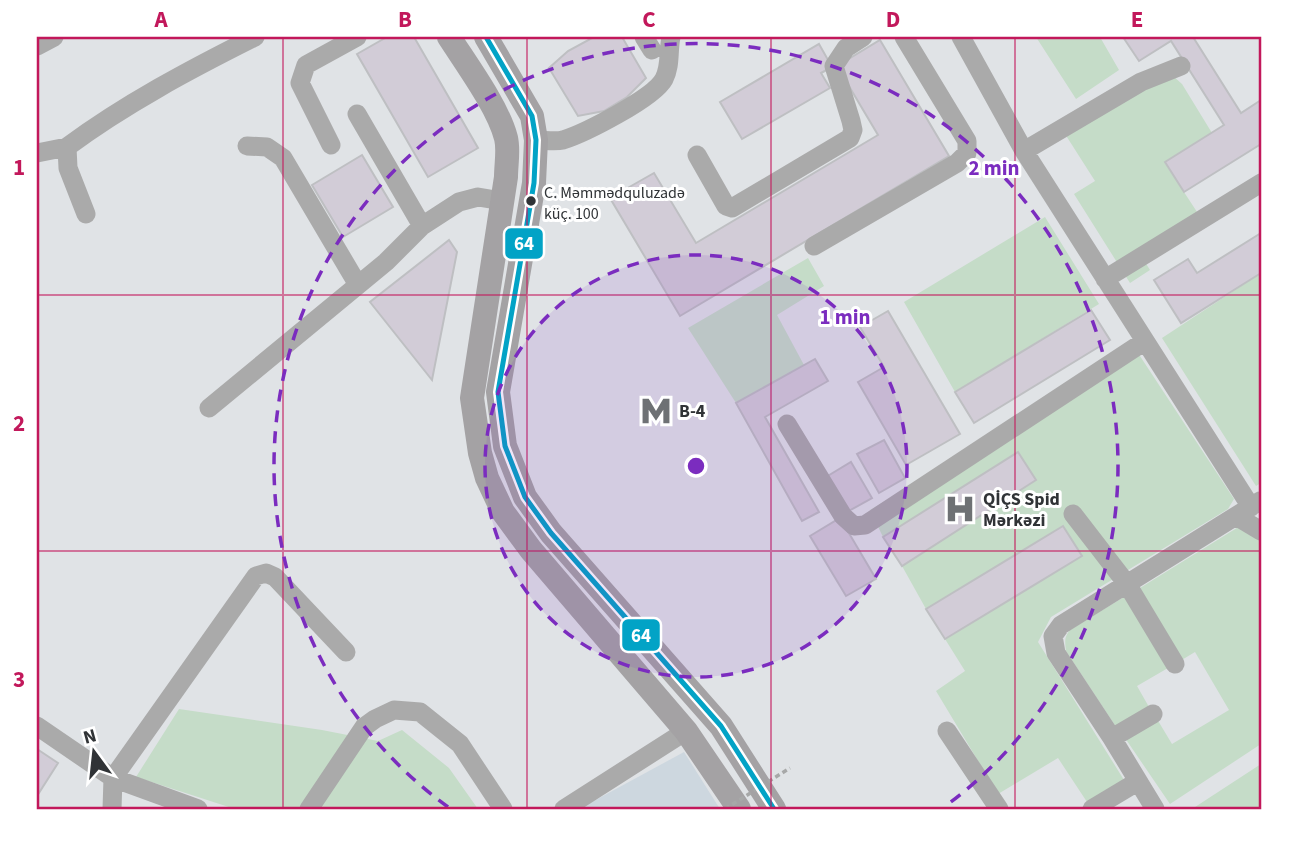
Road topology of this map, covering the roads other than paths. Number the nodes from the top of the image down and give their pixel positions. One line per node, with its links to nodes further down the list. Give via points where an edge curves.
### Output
1 (54, 37): 10 (street)
2 (255, 37): 17 (street, via 90,130)
3 (357, 37): 15 (street, via 306,65 300,83)
4 (449, 37): 14 (main road)
5 (486, 37): 13 (main road, via 532,116)
6 (671, 37): 13 (street, via 670,63 656,91 561,141)
7 (863, 37): 20 (street, via 846,47 834,66 851,121 850,138 732,208 726,206)
8 (904, 37): 25 (street, via 967,141 967,153)
9 (961, 37): 18 (street)
10 (37, 46)
11 (1181, 66): 18 (street, via 1141,82)
12 (357, 114): 24 (street)
13 (536, 140): 14 (main road); 50 (main road, via 534,183 498,392 505,446 525,497 551,533 721,726)
14 (507, 141): 22 (main road)
15 (331, 145)
16 (247, 146): 27 (street, via 267,147 283,158)
17 (67, 148): 19 (street); 23 (street, via 68,168)
18 (1024, 151): 26 (street)
19 (37, 153)
20 (697, 155)
21 (1261, 183): 26 (street)
22 (502, 201): 24 (street, via 478,197 459,202); 39 (main road, via 472,398 487,478 503,512 531,550)
23 (86, 214)
24 (422, 226): 27 (street)
25 (814, 246)
26 (1105, 279): 28 (street)
27 (358, 285): 29 (street)
28 (1145, 341): 30 (street, via 865,525 854,526 843,516); 31 (street)
29 (209, 408)
30 (787, 424)
31 (1250, 508): 33 (street); 34 (street)
32 (1073, 514): 34 (street)
33 (1261, 531)
34 (1127, 584): 36 (street); 41 (street, via 1061,625 1053,636 1056,653)
35 (346, 652): 42 (street, via 275,577 266,573 256,576)
36 (1175, 664)
37 (1153, 714): 41 (street)
38 (37, 726): 42 (street)
39 (686, 731): 48 (street); 49 (main road)
40 (947, 731): 51 (street)
41 (1112, 738): 43 (street)
42 (113, 778): 44 (street); 45 (street)
43 (1137, 782): 52 (street); 53 (street)
44 (112, 809)
45 (198, 809)
46 (309, 809): 47 (street, via 364,727 394,710 420,712 460,744)
47 (503, 809)
48 (564, 809)
49 (740, 809)
50 (774, 809)
51 (999, 809)
52 (1092, 809)
53 (1155, 809)

